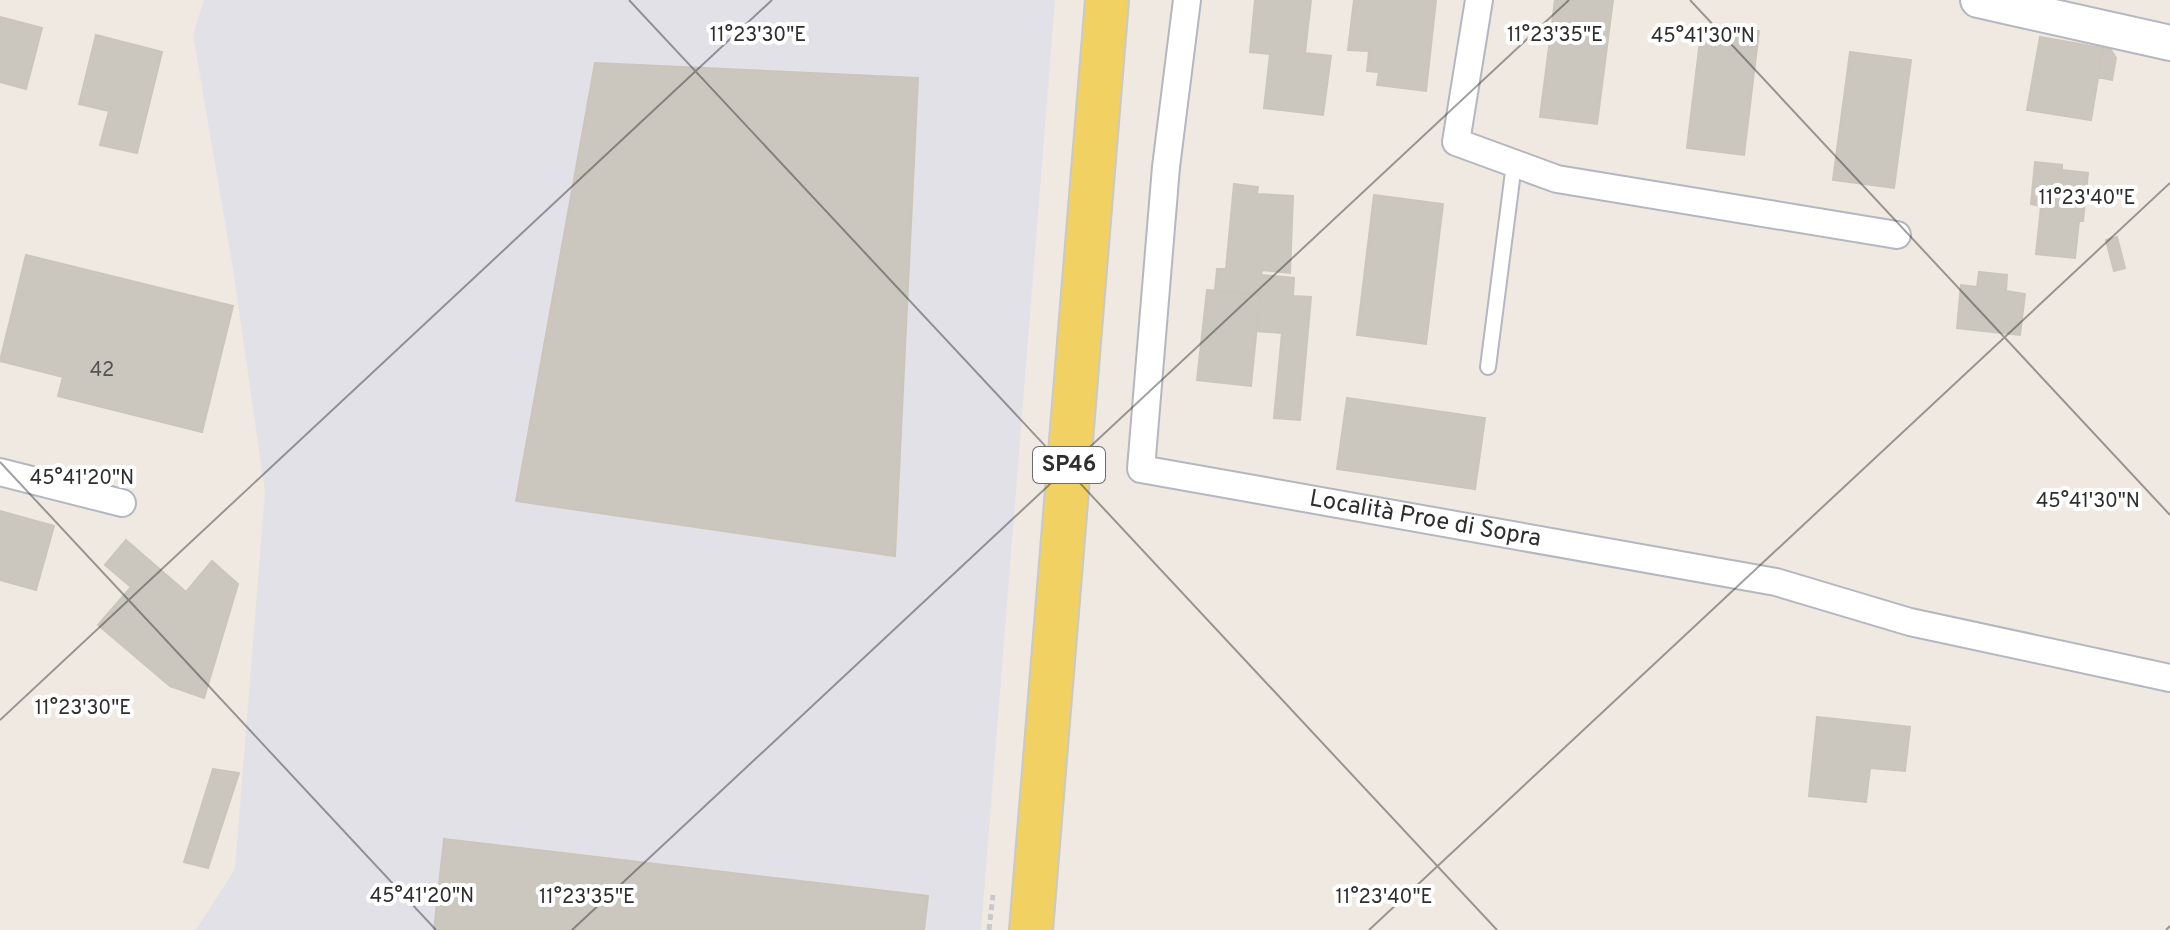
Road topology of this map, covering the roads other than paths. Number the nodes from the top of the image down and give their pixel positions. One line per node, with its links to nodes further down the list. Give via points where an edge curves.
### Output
1 (1107, 0): 12 (main road, SP46)
2 (1187, 0): 11 (street, Località Proe di Sopra, via 1166,167 1141,469 1776,582 1910,622)
3 (1479, 0): 6 (street, via 1456,142)
4 (1978, 0): 5 (street)
5 (2170, 43)
6 (1514, 164): 7 (street, via 1557,179); 8 (lane)
7 (1897, 235)
8 (1488, 367)
9 (0, 472): 10 (street)
10 (122, 503)
11 (2170, 678)
12 (1031, 930)

